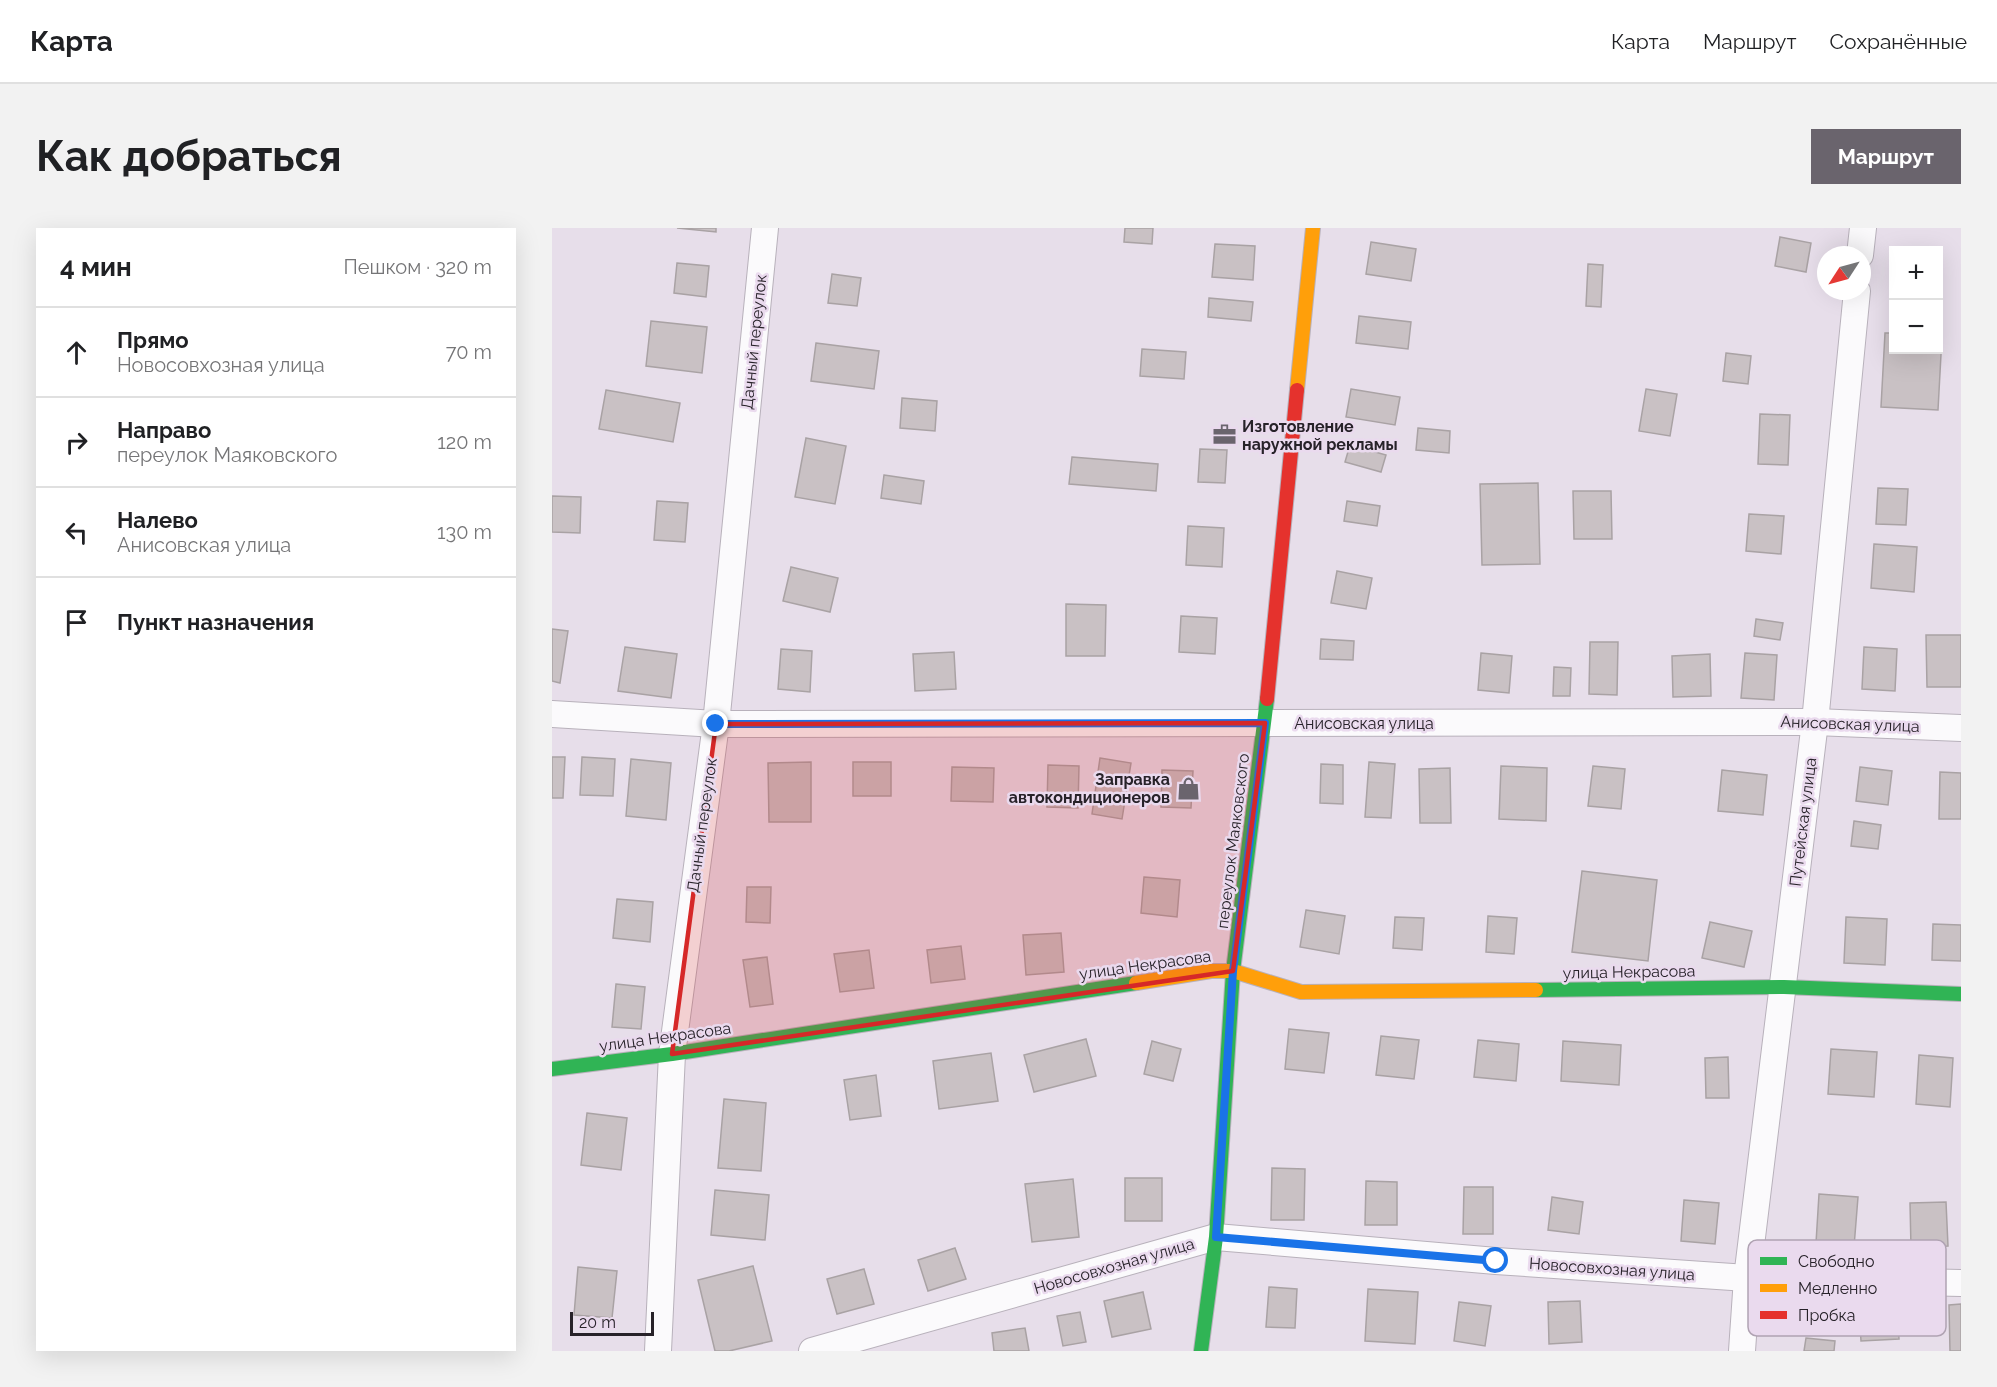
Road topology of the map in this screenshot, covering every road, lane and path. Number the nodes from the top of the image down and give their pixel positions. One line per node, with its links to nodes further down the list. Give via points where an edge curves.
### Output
1 (765, 228): 9 (street, Дачный переулок)
2 (1312, 228): 8 (street, переулок Маяковского)
3 (1863, 228): 4 (street)
4 (1861, 246)
5 (1856, 300): 7 (street, Путейская улица)
6 (552, 714): 9 (street, Анисовская улица)
7 (1815, 722): 8 (street, Анисовская улица); 10 (street, Анисовская улица); 12 (street, Путейская улица)
8 (1265, 723): 9 (street, Анисовская улица); 11 (street, переулок Маяковского)
9 (716, 724): 14 (street, Дачный переулок)
10 (1961, 728)
11 (1233, 971): 12 (street, улица Некрасова, via 1301,992); 14 (street, улица Некрасова, via 1211,971); 16 (street, переулок Маяковского)
12 (1784, 987): 13 (street, улица Некрасова); 17 (street, Путейская улица)
13 (1961, 993)
14 (672, 1054): 15 (street, улица Некрасова); 22 (street, Дачный переулок)
15 (552, 1069)
16 (1216, 1237): 19 (street, Новосовхозная улица); 23 (street, Новосовхозная улица); 24 (street, переулок Маяковского)
17 (1752, 1240)
18 (1748, 1270): 19 (street, Путейская улица)
19 (1747, 1278): 25 (street, Путейская улица)
20 (1946, 1283): 21 (street, Новосовхозная улица)
21 (1961, 1283)
22 (657, 1351)
23 (812, 1351)
24 (1201, 1351)
25 (1742, 1351)

